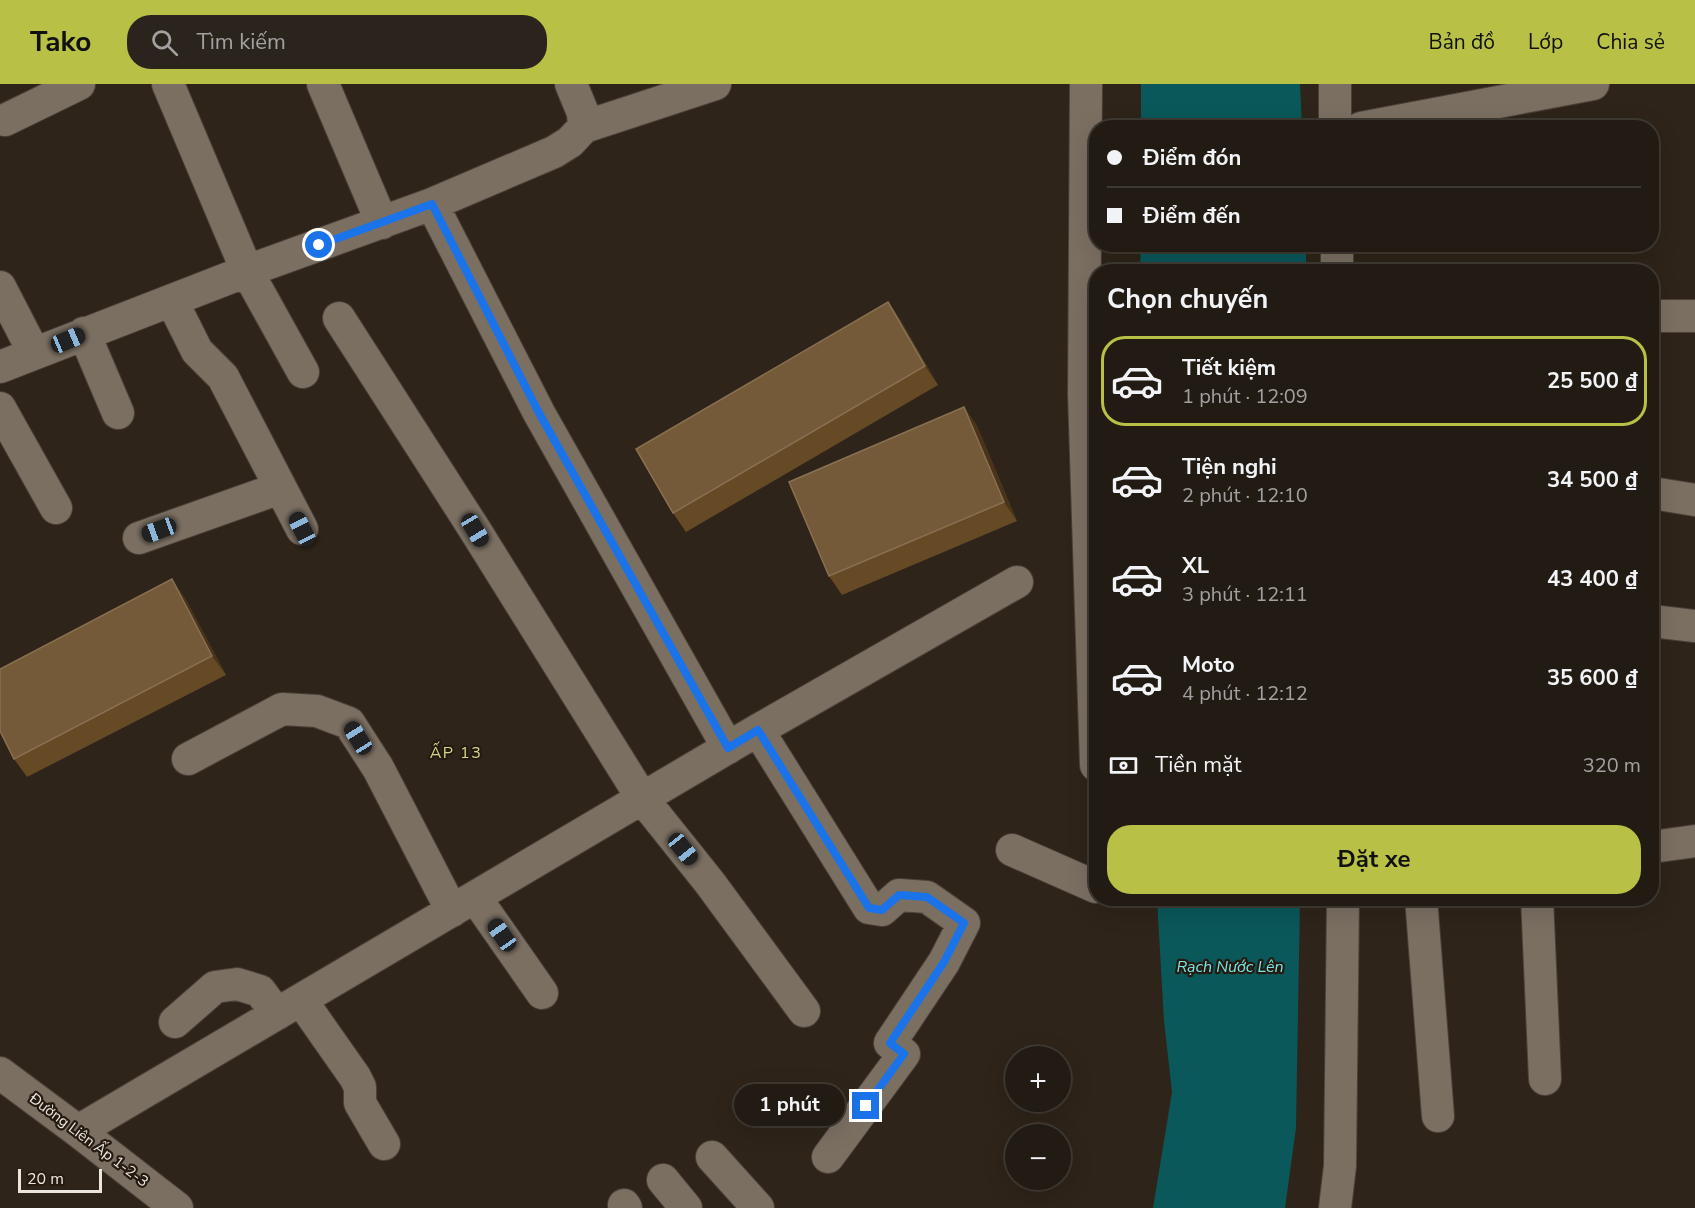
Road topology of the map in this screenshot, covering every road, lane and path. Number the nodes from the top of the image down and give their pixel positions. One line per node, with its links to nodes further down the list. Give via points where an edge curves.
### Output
1 (79, 84): 9 (street)
2 (168, 84): 15 (street)
3 (323, 84): 14 (street)
4 (571, 84): 12 (street, via 583,113)
5 (715, 84): 12 (street)
6 (1086, 84): 33 (street, via 1084,394)
7 (1335, 84): 10 (street)
8 (1593, 84): 11 (street)
9 (5, 120)
10 (1335, 120)
11 (1403, 120)
12 (584, 127): 13 (street, via 554,152)
13 (432, 204): 14 (street); 38 (street, via 539,413)
14 (382, 222): 15 (street)
15 (247, 271): 17 (street); 24 (street)
16 (0, 287): 22 (street)
17 (172, 301): 21 (street); 27 (street, via 197,351 223,377)
18 (1659, 316): 19 (street)
19 (1695, 316)
20 (339, 318): 40 (street)
21 (84, 333): 22 (street); 26 (street)
22 (34, 353): 23 (street)
23 (0, 367)
24 (303, 372)
25 (0, 408): 30 (street)
26 (118, 413)
27 (280, 488): 31 (street); 32 (street)
28 (1659, 494): 29 (street)
29 (1695, 500)
30 (56, 508)
31 (302, 529)
32 (139, 538)
33 (1089, 549)
34 (1017, 582): 37 (street)
35 (1659, 622): 36 (street)
36 (1695, 626)
37 (758, 730): 38 (street); 59 (street, via 869,908 882,910 899,895 927,897 964,923 944,962 890,1043 904,1054)
38 (728, 748): 40 (street)
39 (188, 759): 45 (street, via 282,709 317,711 349,723)
40 (642, 798): 45 (street); 51 (street)
41 (1695, 841): 42 (street)
42 (1659, 846)
43 (1012, 850): 44 (street)
44 (1089, 884)
45 (464, 904): 49 (street); 50 (street)
46 (1342, 906): 64 (street, via 1340,1166)
47 (1422, 906): 55 (street)
48 (1538, 906): 54 (street)
49 (542, 993)
50 (289, 1007): 52 (street, via 237,984 215,987); 56 (street); 57 (street, via 355,1077 360,1087 360,1103)
51 (804, 1011)
52 (176, 1022)
53 (0, 1073): 56 (street, Đường Liên Ấp 1-2-3)
54 (1545, 1079)
55 (1438, 1116)
56 (78, 1131): 61 (street, Đường Liên Ấp 1-2-3)
57 (384, 1144)
58 (712, 1157): 63 (street)
59 (828, 1157)
60 (663, 1179): 62 (street)
61 (177, 1208)
62 (686, 1208)
63 (758, 1208)
64 (1335, 1208)

